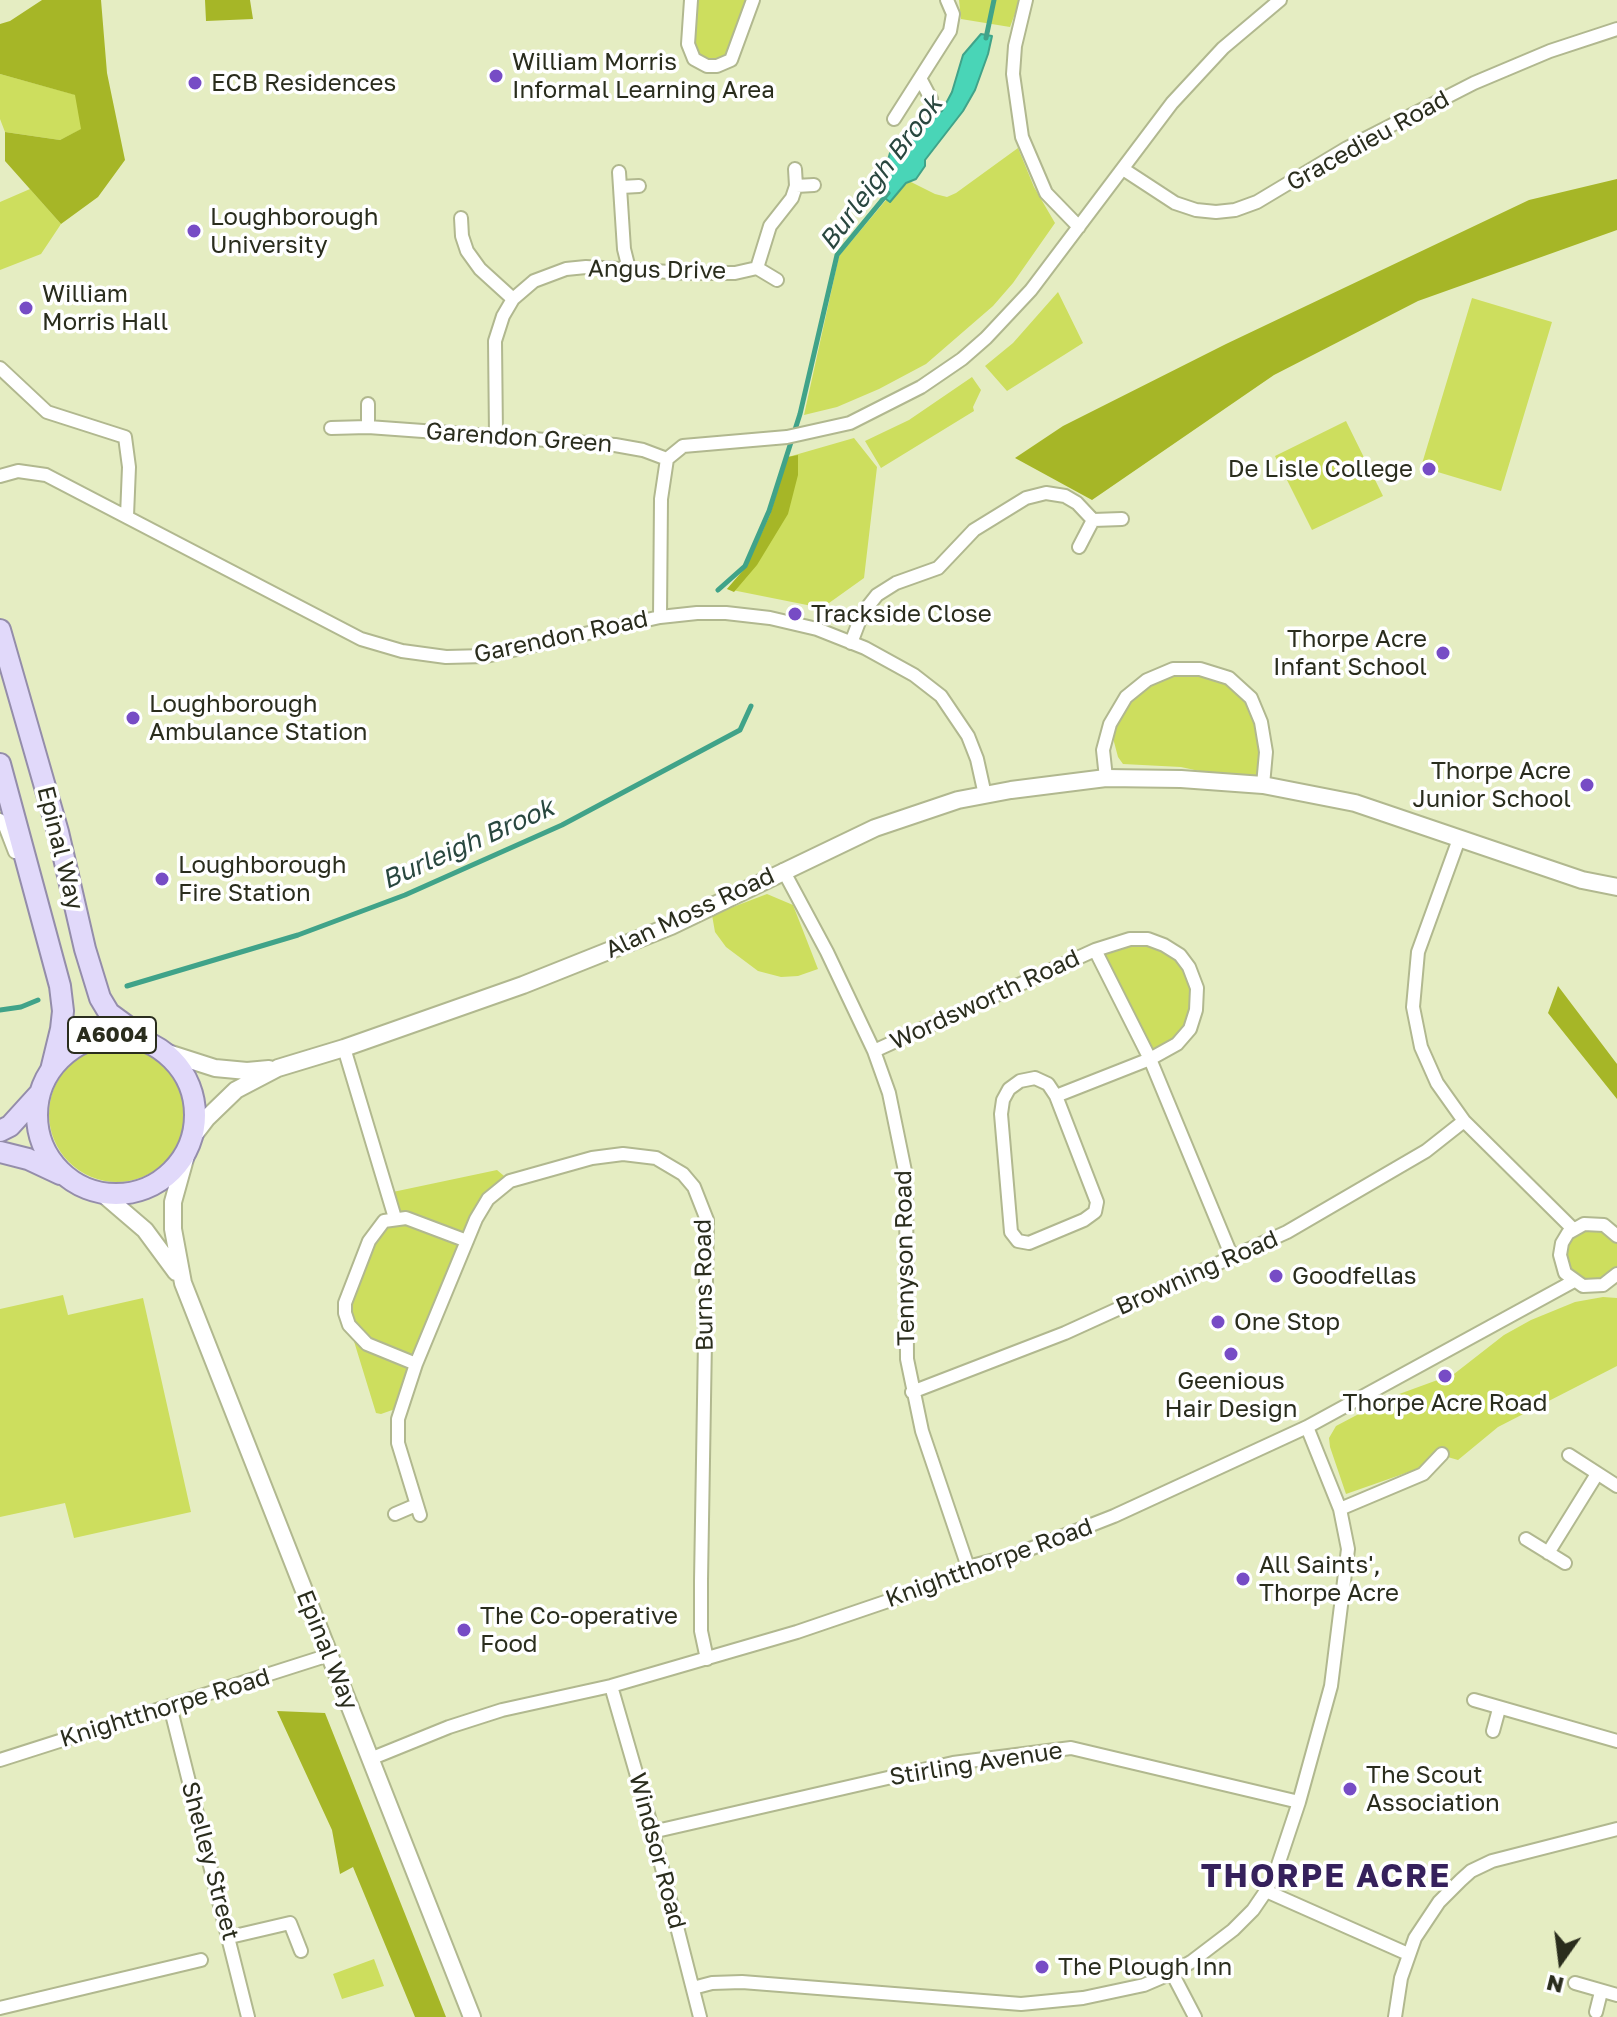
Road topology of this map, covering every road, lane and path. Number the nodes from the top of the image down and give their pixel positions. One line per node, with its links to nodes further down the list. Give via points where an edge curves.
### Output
1 (691, 0): 2 (street, via 688,44 694,59 717,66 731,60)
2 (753, 0)
3 (947, 0): 7 (street, via 953,14 950,31)
4 (1026, 0): 18 (street, via 1013,74 1022,137 1046,193)
5 (1280, 0): 11 (street, via 1223,48 1172,103)
6 (1617, 29): 11 (street, Gracedieu Road, via 1474,83 1235,210 1196,210 1175,203)
7 (921, 80): 8 (street); 9 (street)
8 (931, 99)
9 (894, 119)
10 (795, 169): 15 (street)
11 (1123, 169): 18 (street)
12 (619, 172): 16 (street)
13 (814, 185): 15 (street)
14 (639, 186): 16 (street)
15 (796, 186): 21 (street, Angus Drive, via 770,226)
16 (621, 187): 22 (street)
17 (461, 218): 20 (street)
18 (1079, 227): 30 (street, via 986,338 921,387 834,428 683,446)
19 (447, 236): 20 (street)
20 (462, 236): 24 (street, via 480,269)
21 (757, 268): 22 (street, Angus Drive, via 735,273); 23 (street, Angus Drive)
22 (629, 269): 24 (street, Angus Drive, via 566,269 534,281)
23 (777, 280)
24 (513, 299): 29 (street, via 495,341)
25 (0, 368): 32 (street, via 47,412 125,437)
26 (368, 404): 27 (street)
27 (368, 427): 28 (street, Garendon Green); 29 (street, Garendon Green)
28 (331, 428)
29 (496, 435): 30 (street, Garendon Green, via 615,445)
30 (667, 459): 36 (street, via 661,499)
31 (0, 476): 32 (street, Garendon Road, via 18,471 46,475)
32 (127, 516): 36 (street, Garendon Road, via 361,639 402,651 486,656)
33 (1122, 519): 34 (street)
34 (1093, 520): 35 (street); 38 (street, via 1065,496 1026,498 974,530 938,568 877,595 862,614)
35 (1079, 547)
36 (660, 617): 38 (street, Garendon Road, via 726,613 770,618)
37 (0, 630): 49 (main road, Epinal Way / A6004, via 100,998 109,1013)
38 (851, 643): 42 (street, Garendon Road, via 914,675 941,696 968,736)
39 (0, 764): 47 (main road, Epinal Way / A6004)
40 (1106, 778): 41 (street, Alan Moss Road); 41 (street, via 1103,750 1126,697 1173,669 1200,669 1229,678 1251,698 1266,752); 42 (street, Alan Moss Road)
41 (1263, 785): 44 (street, Alan Moss Road, via 1355,803)
42 (985, 795): 45 (street, Alan Moss Road, via 875,828)
43 (0, 820): 47 (street)
44 (1459, 839): 46 (street, Alan Moss Road); 56 (street, via 1418,952 1413,997 1429,1066)
45 (783, 870): 50 (street, Alan Moss Road, via 671,926); 51 (street, Tennyson Road)
46 (1617, 887)
47 (39, 905): 54 (main road, Epinal Way / A6004, via 63,1011)
48 (1095, 950): 51 (street, Wordsworth Road); 52 (street, Wordsworth Road); 52 (street, Wordsworth Road, via 1148,939 1180,955 1189,967 1197,988 1190,1029 1177,1044)
49 (156, 1048): 53 (street, Alan Moss Road, via 215,1068); 54 (main road, A6004, via 114,1035 90,1039 69,1051); 58 (main road, A6004, via 180,1067 191,1088 196,1118)
50 (344, 1048): 53 (street, Alan Moss Road); 62 (street)
51 (874, 1051): 71 (street, Tennyson Road, via 889,1093 906,1176 905,1325)
52 (1150, 1059): 55 (street); 66 (street, Wordsworth Road)
53 (278, 1068): 58 (street, Alan Moss Road, via 236,1090)
54 (46, 1082): 57 (main road, A6004, via 16,1120); 60 (main road, A6004, via 39,1134)
55 (1056, 1096): 55 (street, via 1097,1202 1095,1212 1029,1243 1018,1241 1011,1232 1003,1100 1020,1081 1035,1078)
56 (1464, 1121): 63 (street); 66 (street, Browning Road, via 1426,1151 1287,1232)
57 (0, 1131)
58 (190, 1144): 61 (main road, via 159,1182 131,1194); 69 (street, Epinal Way, via 173,1202)
59 (0, 1152): 60 (main road)
60 (63, 1176): 61 (main road)
61 (103, 1194): 69 (street, Epinal Way, via 145,1230)
62 (395, 1218): 65 (street, via 419,1221); 70 (street, via 384,1221 369,1241 345,1313 367,1344)
63 (1573, 1229): 64 (street, via 1593,1223); 68 (street, via 1564,1238 1560,1255)
64 (1616, 1232)
65 (467, 1241): 70 (street, Burns Road); 84 (street, Burns Road, via 488,1199 510,1181 592,1158 656,1158 694,1187 707,1220 701,1631)
66 (1232, 1257): 71 (street, Browning Road, via 1065,1333)
67 (1617, 1275): 68 (street, via 1594,1287)
68 (1574, 1281): 72 (street, Knightthorpe Road)
69 (183, 1283): 83 (street, Epinal Way)
70 (416, 1364): 78 (street, Burns Road, via 396,1433 418,1510)
71 (912, 1392): 82 (street, Tennyson Road)
72 (1307, 1427): 77 (street); 82 (street, Knightthorpe Road, via 1114,1516)
73 (1442, 1454): 77 (street, via 1423,1474)
74 (1569, 1455): 75 (street)
75 (1597, 1474): 76 (street); 80 (street)
76 (1617, 1486)
77 (1340, 1509): 93 (street, via 1348,1549 1331,1686)
78 (395, 1514)
79 (1526, 1539): 80 (street)
80 (1548, 1553): 81 (street)
81 (1565, 1563)
82 (968, 1567): 84 (street, Knightthorpe Road, via 938,1584)
83 (329, 1655): 87 (street, Knightthorpe Road); 91 (street, Epinal Way)
84 (707, 1659): 85 (street, Knightthorpe Road)
85 (611, 1686): 91 (street, Knightthorpe Road, via 502,1710); 95 (street, Windsor Road)
86 (1474, 1700): 88 (street)
87 (170, 1706): 92 (street, Knightthorpe Road); 97 (street, Shelley Street)
88 (1499, 1709): 89 (street); 90 (street)
89 (1493, 1731)
90 (1617, 1741)
91 (370, 1759): 109 (street, Epinal Way)
92 (0, 1760)
93 (1299, 1802): 95 (street, Stirling Avenue, via 1071,1748 953,1763); 96 (street)
94 (1617, 1829): 99 (street, via 1525,1850 1471,1871 1439,1902)
95 (652, 1832): 103 (street, Windsor Road)
96 (1266, 1891): 99 (street); 101 (street, via 1233,1930)
97 (230, 1937): 98 (street, via 290,1923); 108 (street, Shelley Street)
98 (301, 1951)
99 (1408, 1954): 112 (street)
100 (201, 1960): 106 (street)
101 (1172, 1973): 103 (street, via 1105,1995 1021,2004 742,1982); 111 (street)
102 (1575, 1983): 104 (street)
103 (693, 1988): 110 (street, Windsor Road)
104 (1601, 1992): 105 (street); 107 (street)
105 (1617, 1995)
106 (0, 2008)
107 (1596, 2012)
108 (248, 2017)
109 (472, 2017)
110 (700, 2017)
111 (1195, 2017)
112 (1395, 2017)

